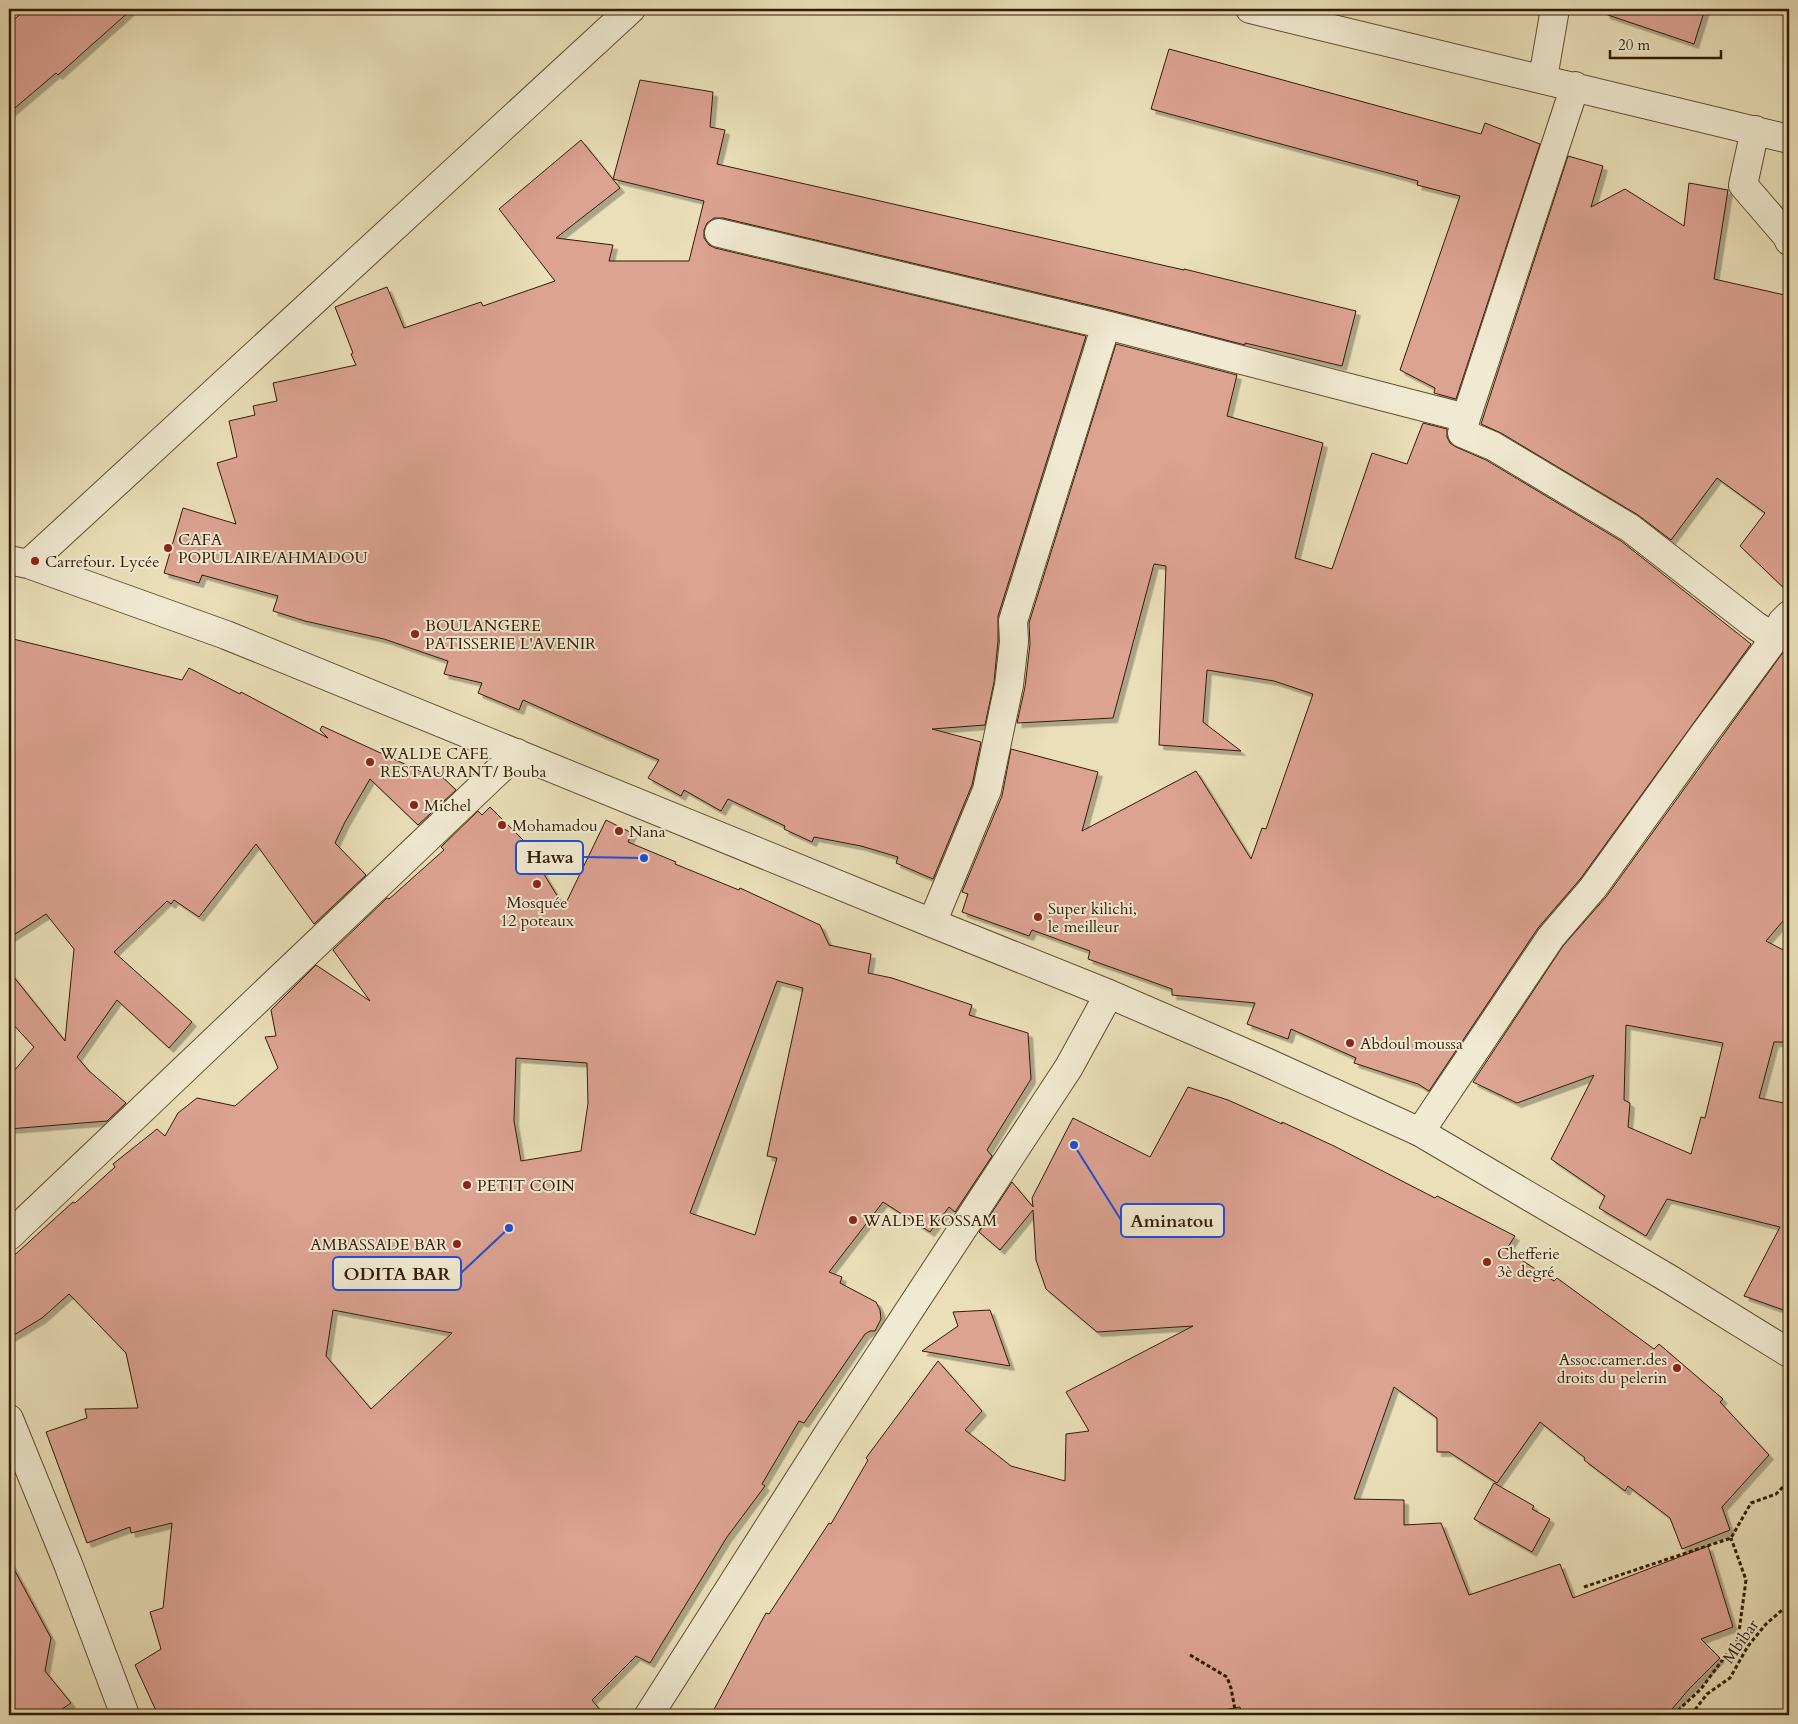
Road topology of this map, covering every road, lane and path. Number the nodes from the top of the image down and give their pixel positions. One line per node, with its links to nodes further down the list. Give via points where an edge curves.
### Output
1 (631, 9): 12 (street)
2 (1555, 9): 4 (street)
3 (1260, 10): 4 (street)
4 (1543, 78): 5 (street)
5 (1575, 86): 6 (street); 11 (street)
6 (1755, 130): 7 (street); 9 (street, via 1743,185)
7 (1789, 139)
8 (719, 233): 10 (street)
9 (1789, 241)
10 (1106, 325): 11 (street); 16 (street, via 1013,620 1009,685 987,790)
11 (1466, 418): 14 (street, via 1462,433 1493,446 1630,528)
12 (18, 562): 15 (street, via 226,635)
13 (1789, 615): 14 (street)
14 (1775, 638): 18 (street, via 1593,888 1551,937)
15 (517, 753): 16 (street); 19 (street)
16 (932, 923): 17 (street)
17 (1110, 994): 18 (street); 29 (street, via 1069,1067)
18 (1420, 1132): 20 (street)
19 (9, 1236)
20 (1789, 1353)
21 (9, 1419): 28 (street)
22 (1789, 1481): 23 (path, via 1776,1494 1751,1503)
23 (1731, 1538): 24 (path); 27 (path, via 1746,1580 1738,1639 1701,1689)
24 (1584, 1587)
25 (1789, 1604): 33 (path, Mbibar, via 1748,1646 1730,1678 1707,1694)
26 (1190, 1655): 30 (path, via 1227,1677)
27 (1678, 1709): 31 (path); 32 (path)
28 (125, 1715)
29 (649, 1715)
30 (1236, 1715)
31 (1673, 1715)
32 (1686, 1715)
33 (1691, 1715)

